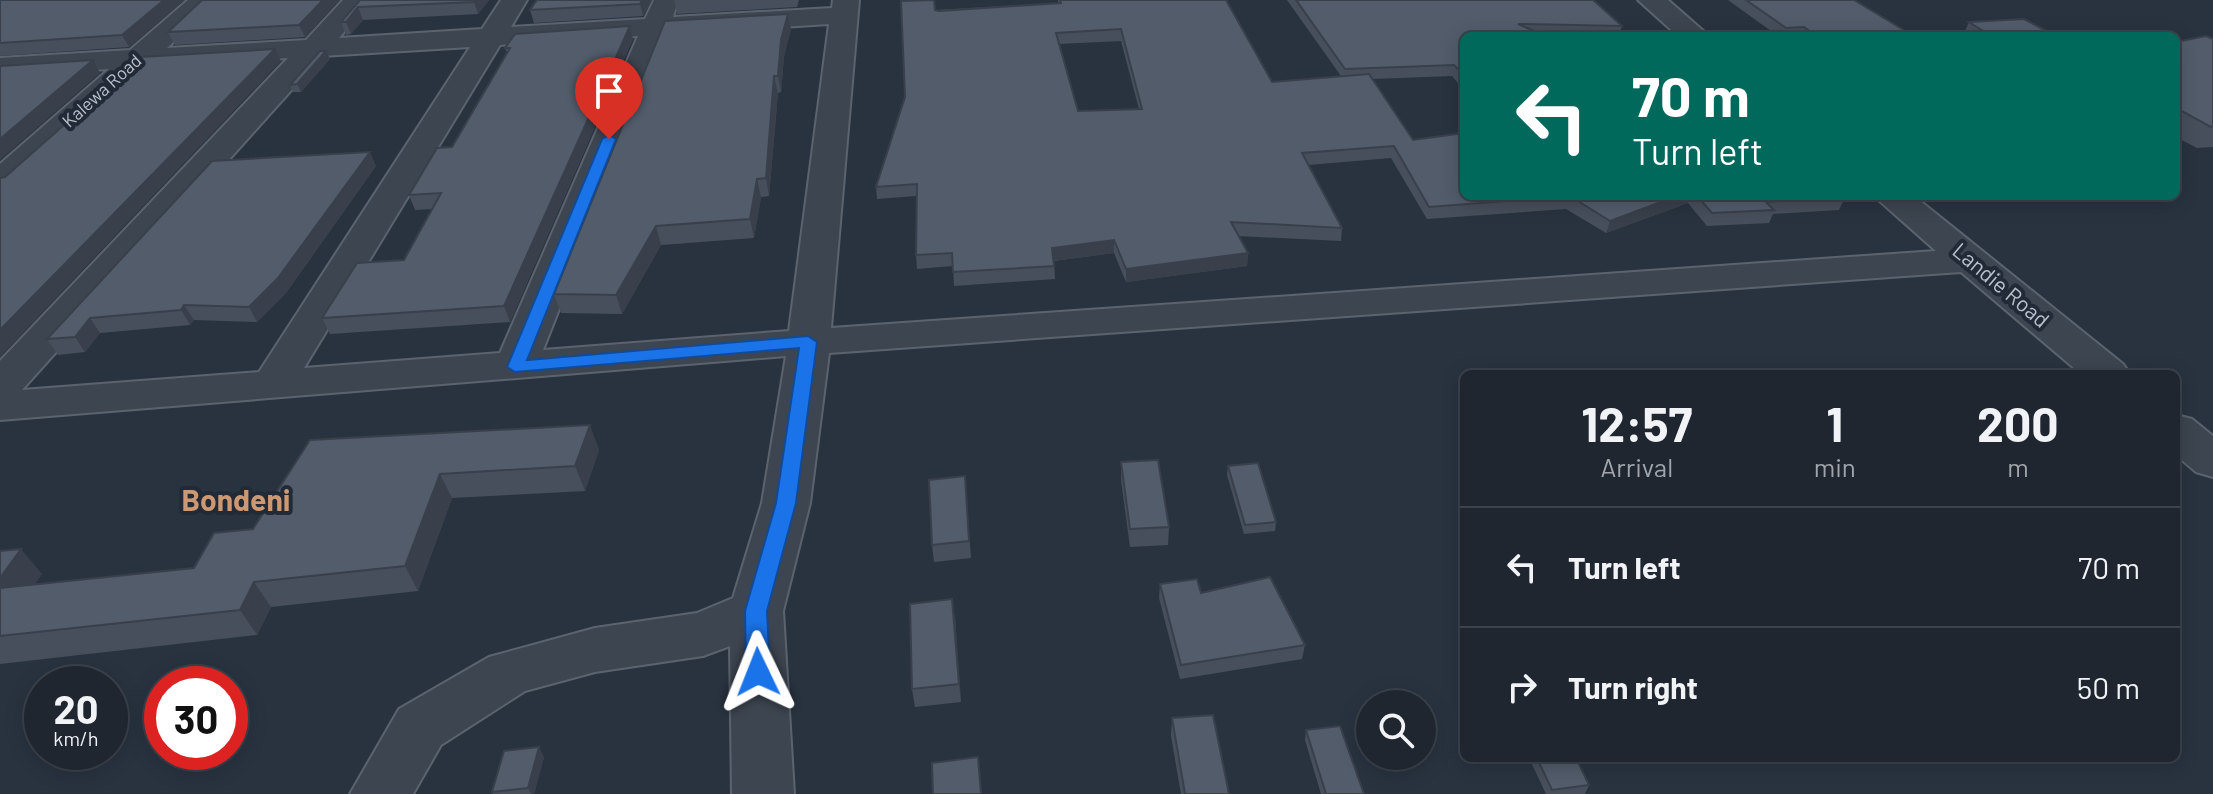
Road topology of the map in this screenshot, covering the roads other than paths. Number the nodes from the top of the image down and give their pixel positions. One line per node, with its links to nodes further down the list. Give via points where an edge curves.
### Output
1 (204, 0): 10 (street, Kalewa Road)
2 (358, 0): 9 (street)
3 (514, 0): 8 (street)
4 (1651, 0): 7 (street)
5 (846, 8): 6 (street); 15 (street)
6 (661, 12): 8 (street); 16 (street)
7 (1690, 32)
8 (491, 36): 9 (street); 18 (street)
9 (315, 47): 10 (street); 19 (street)
10 (137, 60): 11 (street); 12 (street, Kalewa Road)
11 (0, 67)
12 (0, 182)
13 (1897, 200): 14 (street, Landie Road)
14 (1971, 260): 15 (street); 17 (street, Landie Road)
15 (808, 342): 16 (street); 23 (street, via 786,503)
16 (515, 367): 18 (street)
17 (2103, 370)
18 (272, 385): 20 (street)
19 (0, 387)
20 (0, 406)
21 (2180, 433): 22 (street)
22 (2213, 461)
23 (756, 611): 24 (street, via 703,634 595,650 509,673 420,727); 25 (street)
24 (381, 794)
25 (763, 794)

